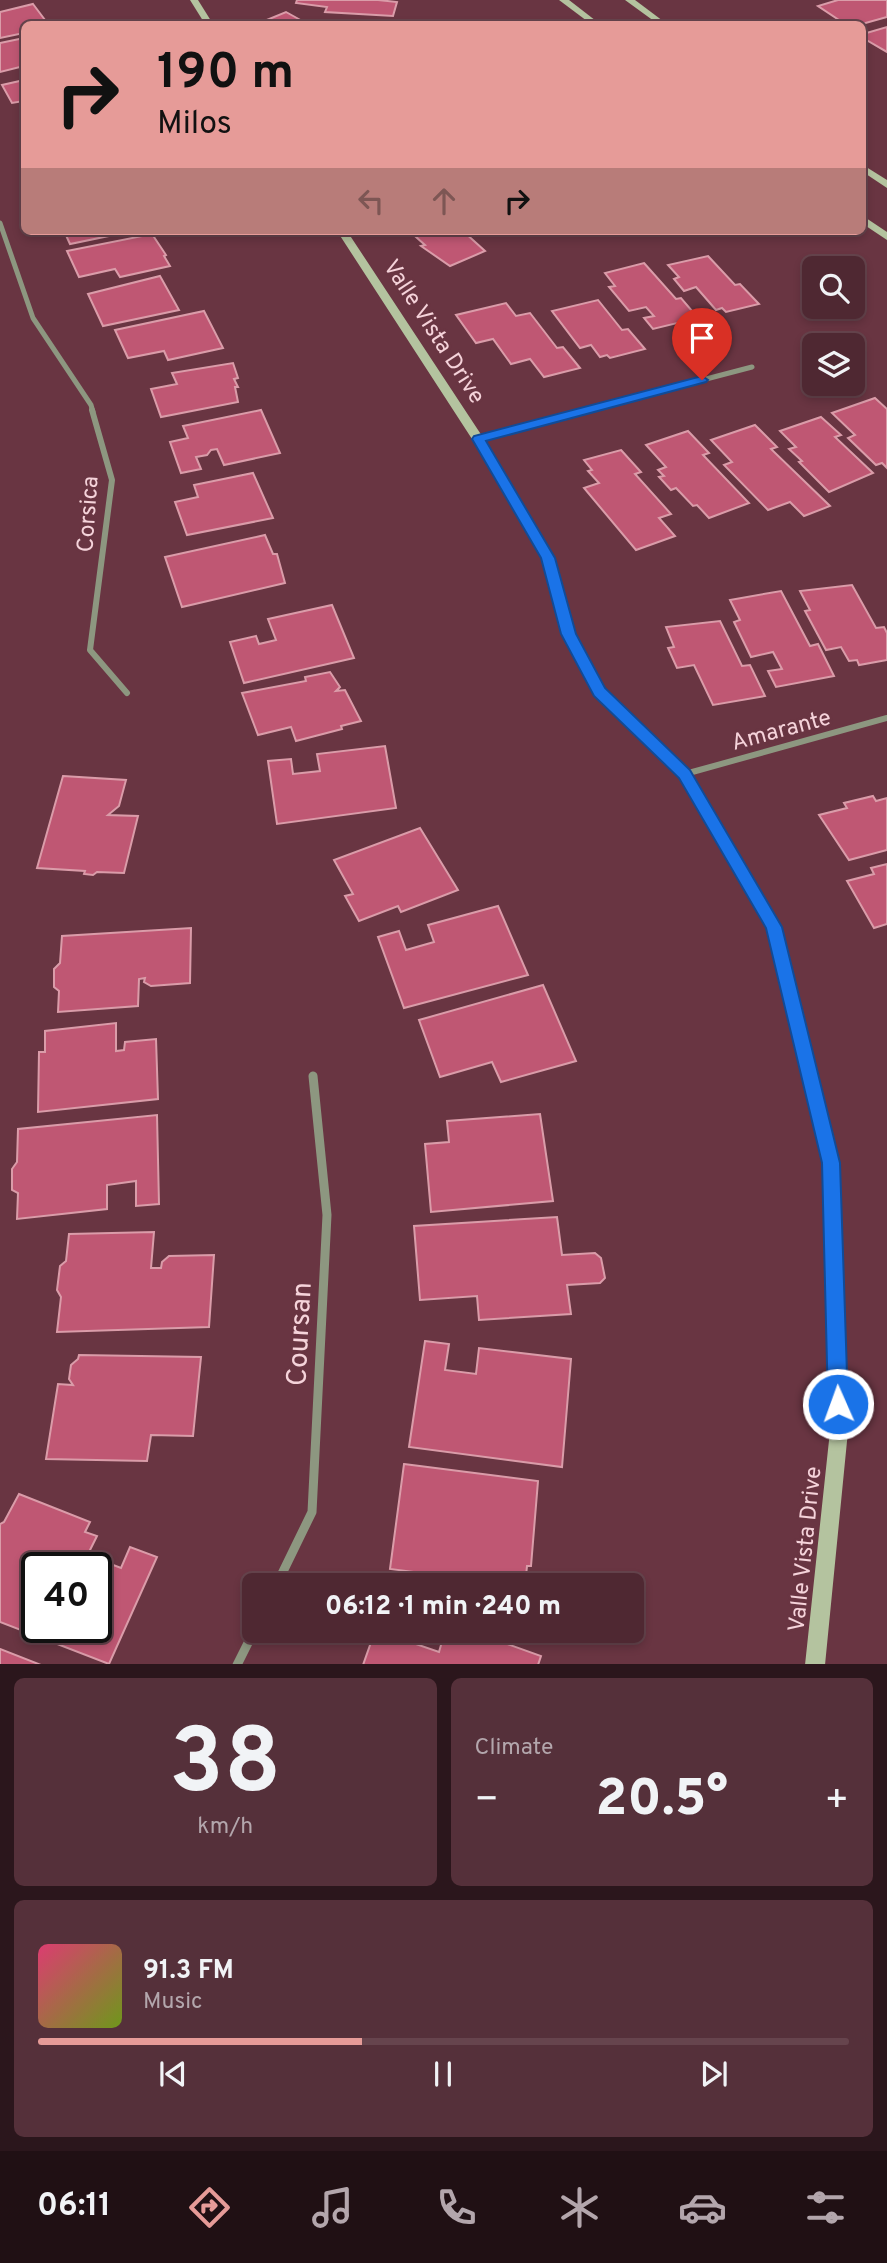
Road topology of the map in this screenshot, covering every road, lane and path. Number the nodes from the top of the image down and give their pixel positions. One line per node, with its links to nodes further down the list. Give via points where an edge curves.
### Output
1 (194, 0): 4 (street)
2 (563, 0): 5 (street)
3 (629, 0): 6 (street)
4 (207, 21)
5 (592, 21)
6 (659, 21)
7 (866, 170): 8 (street)
8 (887, 185)
9 (866, 221): 12 (street)
10 (0, 223): 15 (street, Corsica, via 33,318 91,405 112,480 90,650)
11 (345, 235): 14 (street, Valle Vista Drive)
12 (887, 237)
13 (751, 367): 14 (street)
14 (478, 439): 17 (street, Valle Vista Drive, via 548,558 569,634 599,692)
15 (127, 693)
16 (887, 718): 17 (street, Amarante)
17 (685, 774): 22 (street, Valle Vista Drive, via 774,927 831,1163 839,1431)
18 (313, 1076): 19 (street, Coursan, via 327,1215 312,1512)
19 (282, 1573)
20 (248, 1643): 21 (street)
21 (237, 1664)
22 (815, 1664)

